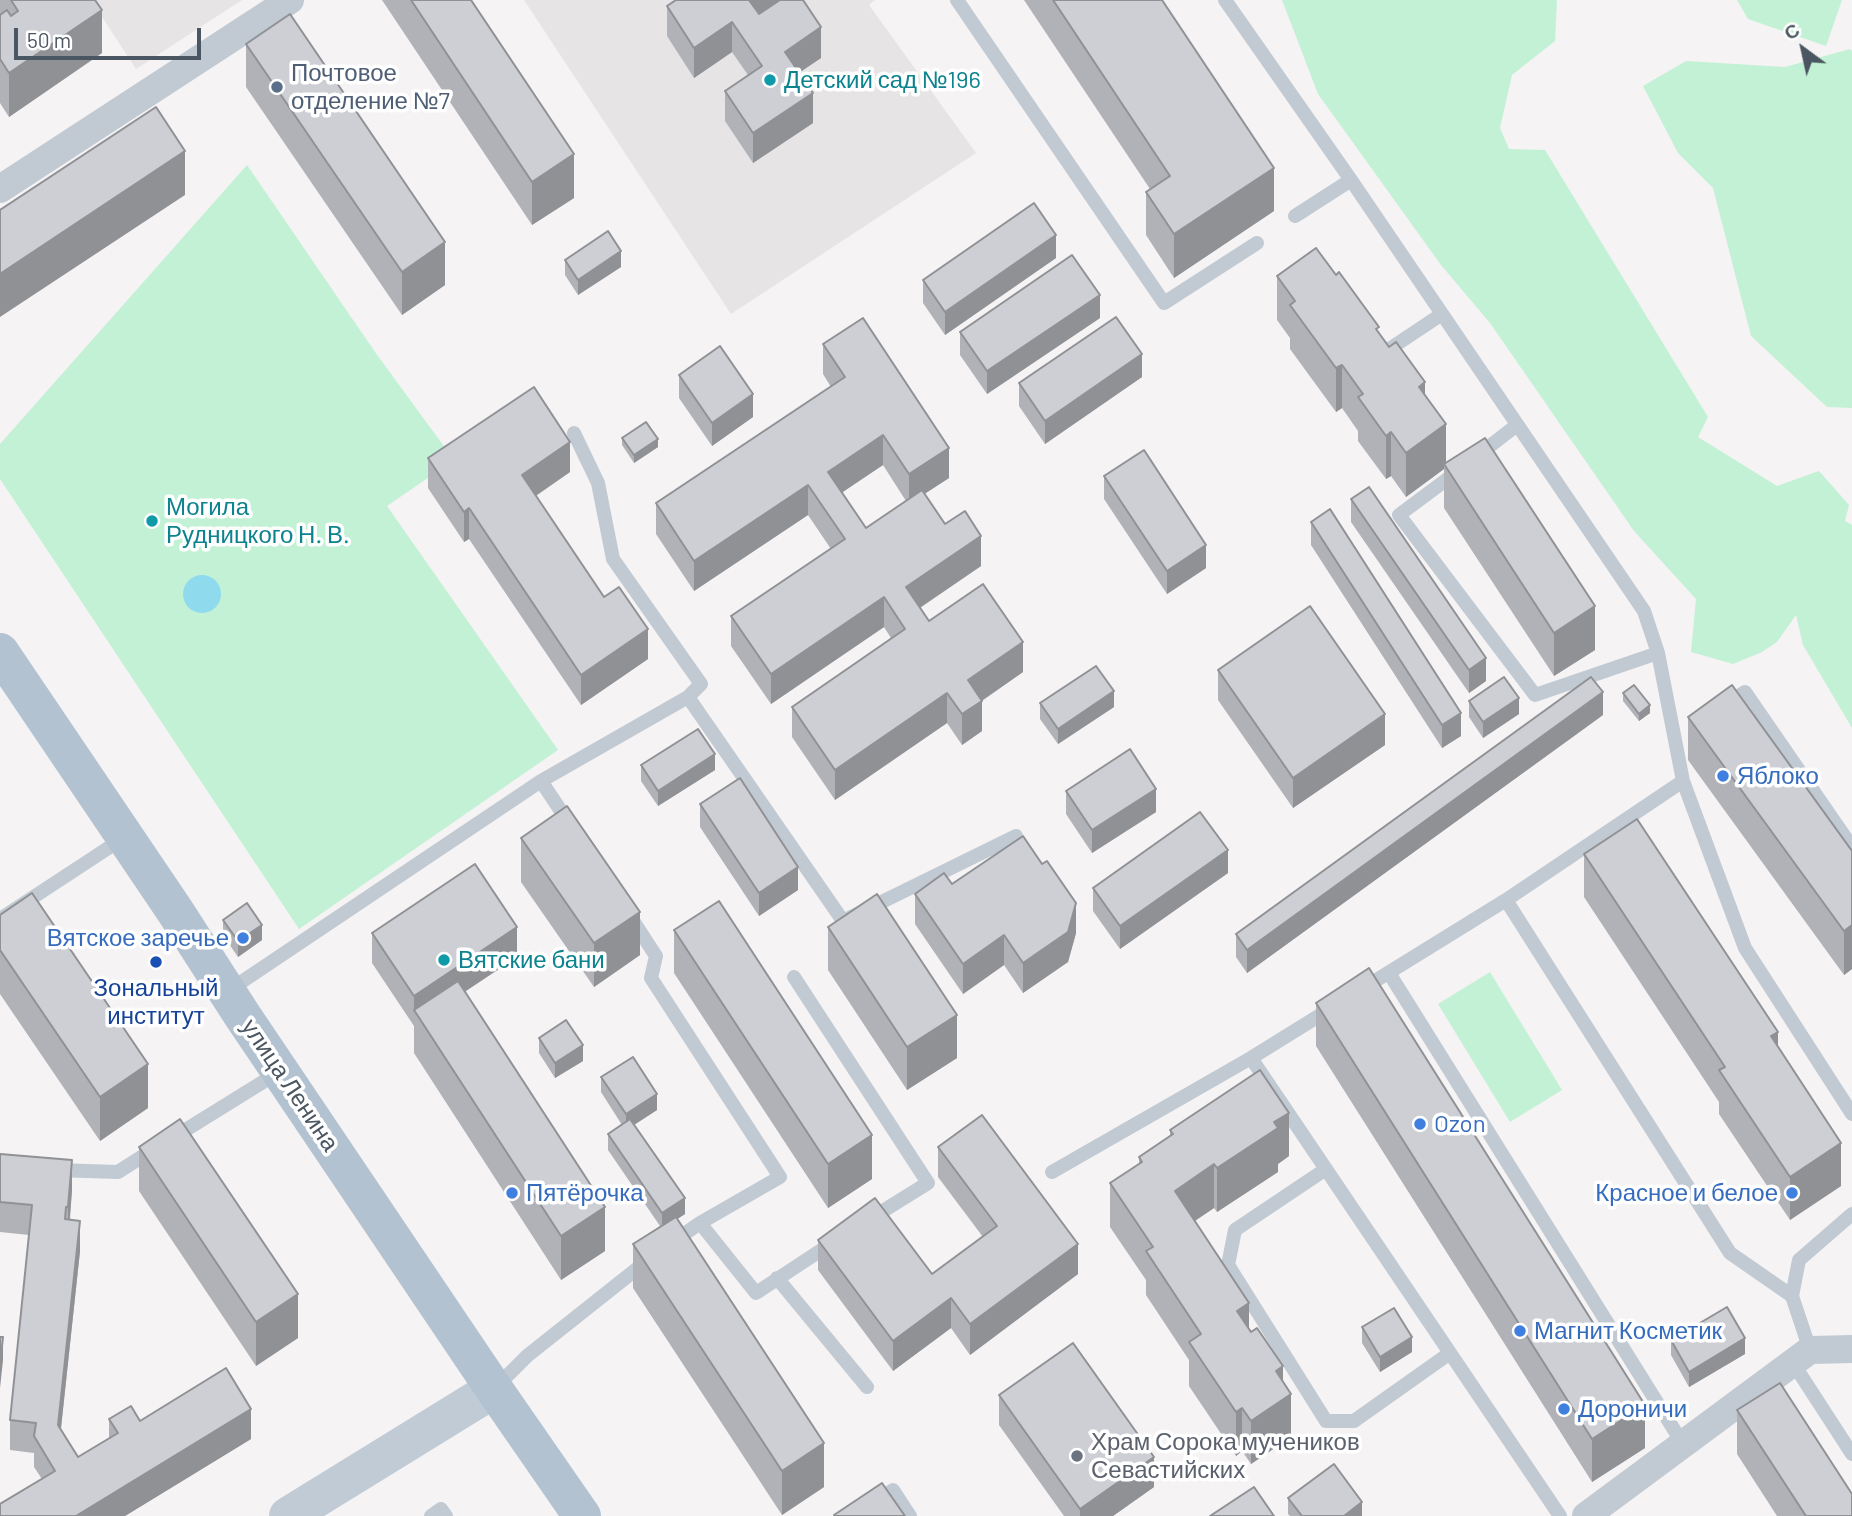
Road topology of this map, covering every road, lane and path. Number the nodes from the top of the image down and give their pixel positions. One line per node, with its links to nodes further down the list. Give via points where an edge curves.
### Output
1 (290, 0): 5 (street)
2 (957, 0): 7 (lane, via 1164,303)
3 (1225, 0): 4 (lane)
4 (1351, 180): 6 (lane); 8 (lane)
5 (0, 189)
6 (1296, 216)
7 (1257, 243)
8 (1442, 314): 9 (lane); 10 (lane)
9 (1382, 354)
10 (1517, 425): 13 (lane, via 1644,611); 13 (lane, via 1399,515 1535,695)
11 (573, 433): 14 (lane, via 598,482 613,559 701,684)
12 (0, 652): 18 (main road, улица Ленина)
13 (1658, 653): 17 (lane, via 1681,734)
14 (688, 697): 16 (lane); 19 (lane, via 843,921)
15 (1710, 715): 21 (lane, via 1745,692)
16 (541, 781): 20 (lane); 27 (lane)
17 (1683, 781): 22 (lane); 30 (lane, via 1745,948)
18 (125, 836): 24 (lane); 27 (main road, улица Ленина)
19 (1016, 836)
20 (579, 839)
21 (1852, 848)
22 (1506, 900): 25 (lane); 37 (lane, via 1730,1253)
23 (625, 909): 35 (lane, via 656,956 651,978 780,1177)
24 (0, 919)
25 (1390, 973): 28 (lane); 43 (lane)
26 (794, 977): 36 (lane, via 928,1182)
27 (227, 991): 29 (main road, улица Ленина)
28 (1251, 1058): 32 (lane); 33 (lane)
29 (280, 1071): 31 (lane, via 118,1172); 42 (main road, улица Ленина)
30 (1852, 1114)
31 (39, 1169)
32 (1326, 1169): 39 (lane); 39 (lane, via 1235,1230 1228,1265 1326,1421 1354,1421)
33 (1052, 1172)
34 (1852, 1214): 37 (lane, via 1799,1260)
35 (700, 1223): 36 (lane, via 756,1293); 42 (lane, via 527,1356)
36 (777, 1278): 41 (lane)
37 (1792, 1296): 40 (lane)
38 (1852, 1349): 40 (street)
39 (1450, 1353): 51 (lane)
40 (1802, 1356): 43 (street); 44 (lane)
41 (867, 1387)
42 (494, 1389): 45 (main road); 48 (main road, улица Ленина)
43 (1683, 1444): 52 (street)
44 (1852, 1454)
45 (288, 1516)
46 (431, 1516): 47 (lane, via 441,1509)
47 (446, 1516)
48 (582, 1516)
49 (853, 1516): 50 (lane, via 892,1490)
50 (910, 1516)
51 (1560, 1516)
52 (1586, 1516)

